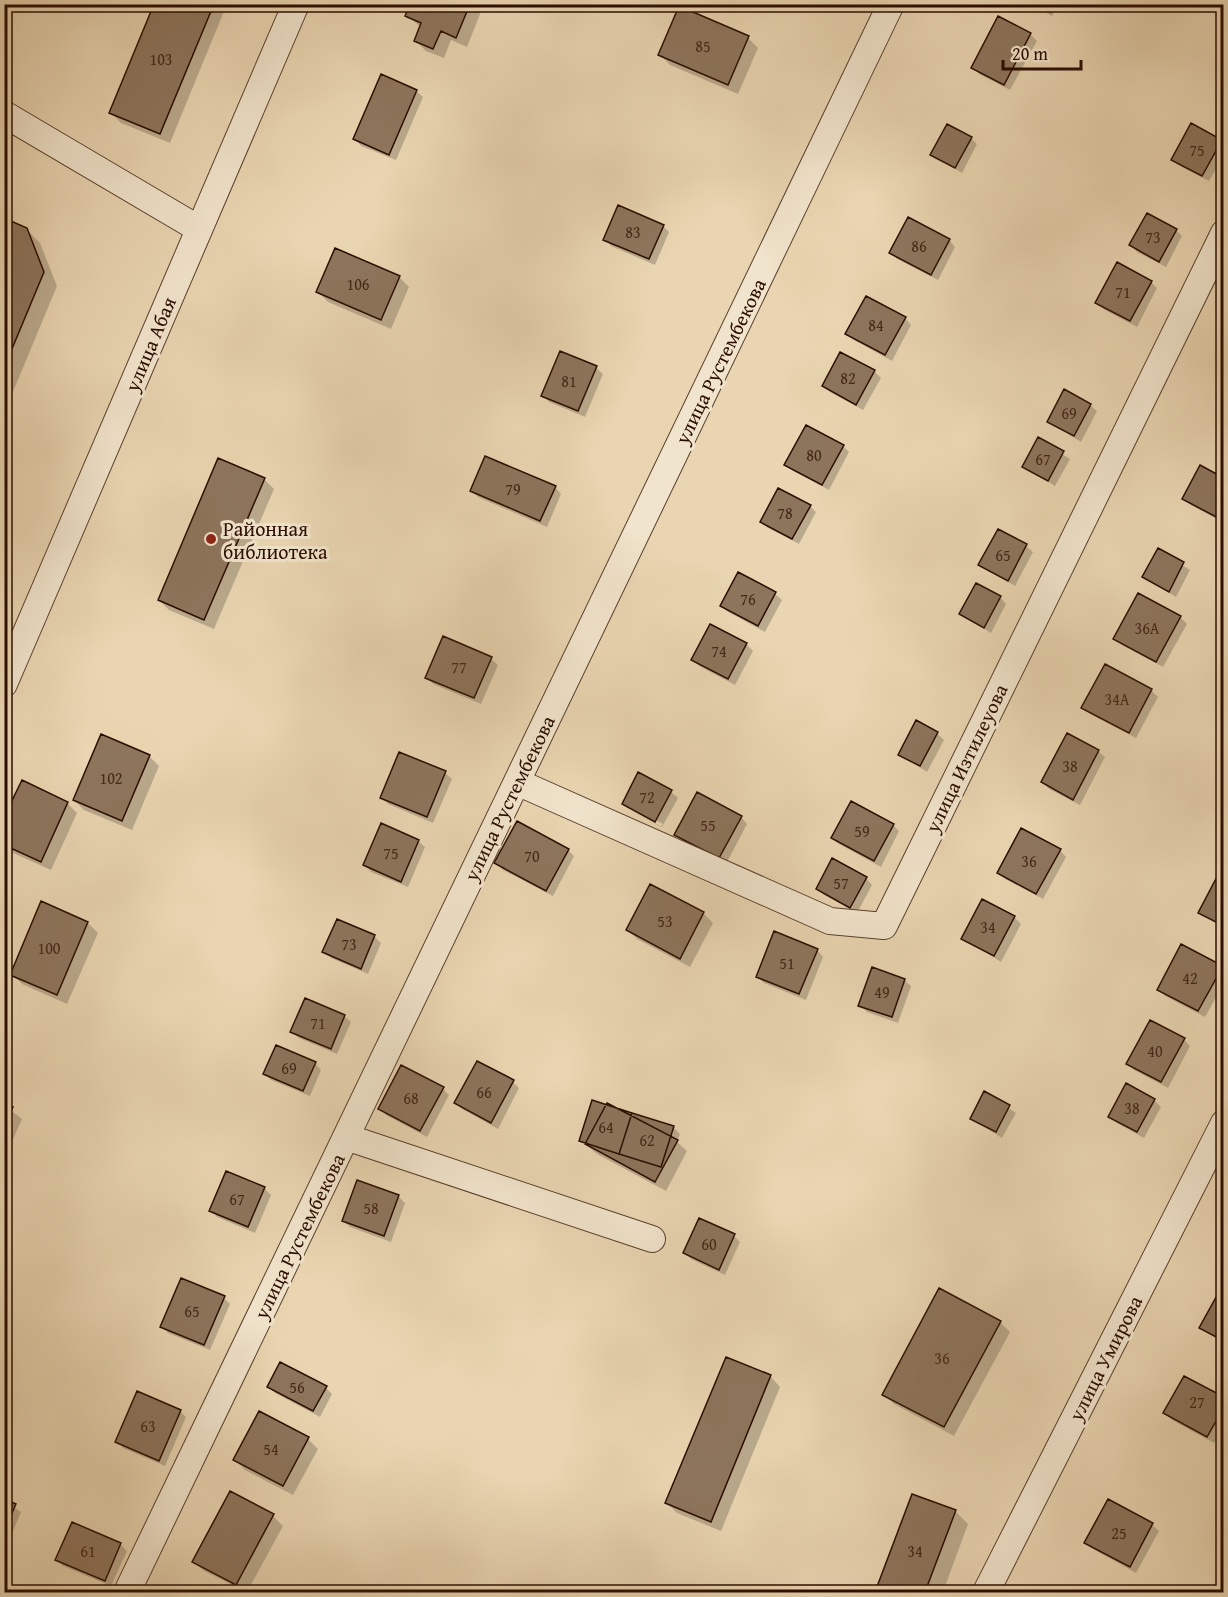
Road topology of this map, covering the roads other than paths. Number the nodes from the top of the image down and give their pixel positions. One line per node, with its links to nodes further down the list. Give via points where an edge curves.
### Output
1 (296, 4): 4 (street, улица Абая)
2 (891, 4): 7 (street, улица Рустембекова)
3 (4, 114): 4 (street)
4 (199, 229): 6 (street, улица Абая)
5 (1224, 233): 7 (street, улица Изтилеуова, via 884,927 830,921)
6 (4, 684)
7 (517, 782): 9 (street, улица Рустембекова)
8 (1224, 1124): 12 (street, улица Умирова)
9 (346, 1137): 10 (street); 11 (street, улица Рустембекова)
10 (652, 1239)
11 (127, 1593)
12 (986, 1593)

